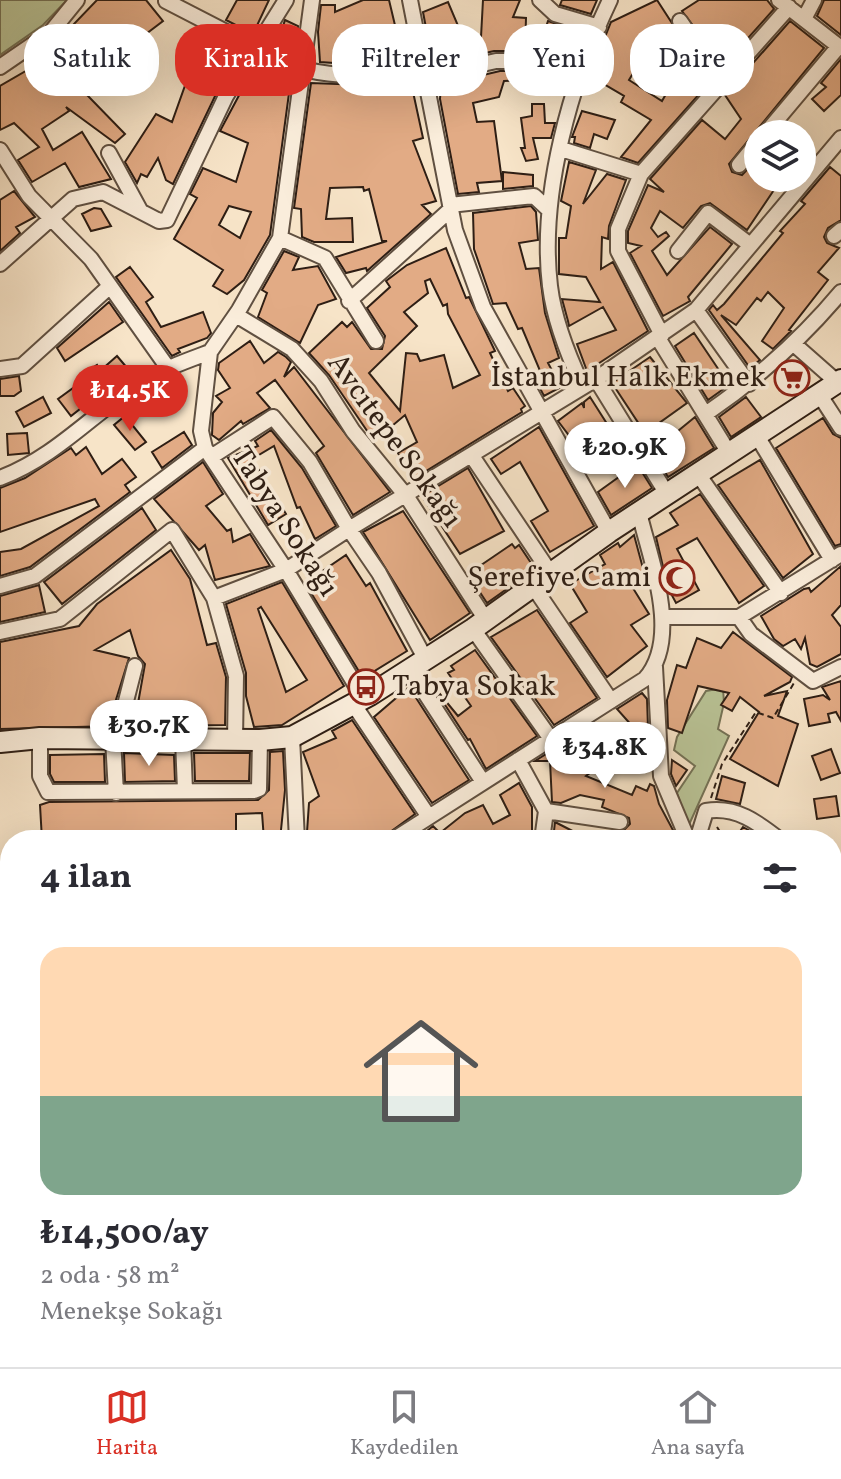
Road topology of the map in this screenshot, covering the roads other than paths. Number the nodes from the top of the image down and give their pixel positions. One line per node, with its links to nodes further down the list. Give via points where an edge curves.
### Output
1 (77, 0): 21 (street, via 51,32)
2 (286, 0): 13 (street)
3 (312, 0): 14 (street, Tabya Sokağı)
4 (410, 0): 15 (street)
5 (540, 0): 16 (street, via 555,14)
6 (610, 0): 17 (street)
7 (814, 0): 10 (street)
8 (166, 1): 12 (street)
9 (784, 4): 10 (street); 19 (street)
10 (804, 19): 20 (street)
11 (680, 21): 18 (street)
12 (211, 24)
13 (272, 24)
14 (309, 24)
15 (415, 24)
16 (589, 24)
17 (600, 24)
18 (682, 24)
19 (754, 42)
20 (840, 47): 27 (street)
21 (0, 67)
22 (226, 96): 37 (street, via 167,220)
23 (299, 96): 39 (street, Tabya Sokağı)
24 (429, 96): 35 (street)
25 (576, 96): 29 (street)
26 (710, 96): 34 (street)
27 (777, 120)
28 (841, 138): 40 (street)
29 (561, 149): 34 (street); 36 (street)
30 (0, 150): 38 (street)
31 (109, 153): 37 (street)
32 (744, 159): 33 (street)
33 (739, 165)
34 (641, 174): 48 (street, via 618,229 618,251)
35 (451, 207): 36 (street, via 534,196); 45 (street); 58 (street, via 483,307)
36 (548, 209): 55 (street, via 550,287 569,355)
37 (141, 210): 38 (street, via 103,192 73,199)
38 (48, 218): 42 (street); 43 (street, via 91,259)
39 (280, 238): 45 (street, via 325,258); 47 (street, Tabya Sokağı)
40 (749, 244): 41 (street, via 708,213); 46 (street)
41 (678, 251)
42 (0, 264)
43 (109, 287): 52 (street); 53 (street, via 22,366)
44 (841, 292): 50 (street)
45 (349, 301): 49 (street)
46 (696, 310): 48 (street); 56 (street)
47 (236, 315): 51 (street, Tabya Sokağı); 68 (street, Avcıtepe Sokağı, via 292,349)
48 (660, 336): 55 (street); 59 (street)
49 (376, 341)
50 (795, 345): 54 (street); 56 (street)
51 (210, 352): 52 (street); 62 (street, Tabya Sokağı, via 201,431)
52 (168, 368): 66 (street, via 141,382 34,464)
53 (0, 369)
54 (839, 381): 57 (main road)
55 (589, 382): 58 (street); 67 (street)
56 (749, 384): 59 (street)
57 (819, 394): 60 (street); 61 (main road)
58 (540, 412): 64 (street); 71 (street)
59 (707, 413): 63 (street)
60 (841, 428)
61 (757, 436): 63 (main road); 72 (street)
62 (208, 452): 70 (street, via 273,417 310,462); 73 (street, Tabya Sokağı); 75 (street, via 99,525 35,576)
63 (729, 453): 65 (main road)
64 (472, 456): 68 (street); 74 (street)
65 (698, 474): 67 (main road); 77 (street)
66 (0, 478)
67 (667, 494): 69 (main road)
68 (407, 497): 70 (street); 81 (street, Avcıtepe Sokağı)
69 (639, 512): 71 (main road); 79 (street)
70 (349, 529): 73 (street); 83 (street, via 379,573)
71 (609, 532): 74 (main road)
72 (836, 557): 77 (street)
73 (286, 570): 78 (street); 88 (street, Tabya Sokağı)
74 (551, 574): 76 (main road)
75 (0, 586)
76 (533, 586): 81 (main road); 87 (street)
77 (781, 593): 80 (street)
78 (214, 598): 82 (street, via 172,530 60,619); 94 (street, via 236,676)
79 (664, 617): 80 (street); 85 (street)
80 (739, 617): 86 (street, via 751,634 813,681)
81 (480, 625): 83 (main road); 92 (street, Avcıtepe Sokağı)
82 (0, 632)
83 (418, 665): 88 (main road); 98 (street)
84 (135, 666): 91 (street)
85 (655, 667): 87 (street); 107 (street, via 661,776)
86 (841, 667)
87 (611, 701): 92 (street)
88 (359, 702): 89 (main road); 102 (street, Tabya Sokağı)
89 (292, 737): 95 (main road); 104 (street)
90 (40, 738): 91 (main road); 96 (main road); 100 (street, via 40,776 48,792)
91 (118, 739): 93 (main road); 100 (street)
92 (551, 739): 97 (street)
93 (183, 740): 94 (main road); 99 (street)
94 (235, 740): 95 (main road)
95 (260, 740): 99 (street, via 259,789)
96 (0, 742)
97 (518, 760): 98 (street); 101 (street)
98 (483, 782): 102 (street)
99 (185, 790): 100 (street)
100 (116, 793)
101 (546, 811): 103 (street); 106 (street)
102 (429, 817): 105 (street)
103 (620, 822)
104 (297, 830)
105 (410, 830)
106 (543, 830)
107 (684, 830)
108 (700, 830): 109 (street, via 706,811 730,810)
109 (765, 830)

